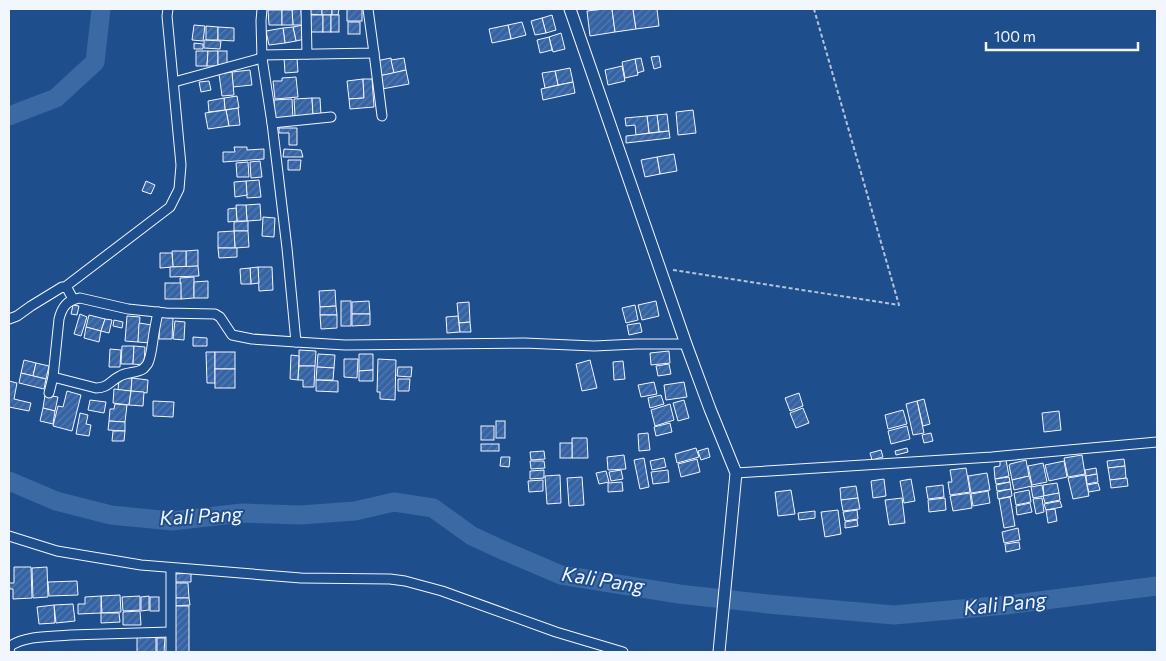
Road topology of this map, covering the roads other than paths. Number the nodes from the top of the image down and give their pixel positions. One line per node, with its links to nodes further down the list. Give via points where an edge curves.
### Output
1 (168, 9): 9 (street)
2 (262, 9): 8 (street)
3 (306, 9): 7 (street)
4 (368, 9): 6 (street)
5 (570, 9): 18 (street)
6 (374, 53): 7 (street); 10 (street)
7 (307, 54): 8 (street)
8 (262, 57): 9 (street); 12 (street)
9 (174, 82): 13 (street, via 181,165 179,189 170,207)
10 (382, 116)
11 (332, 117): 12 (street)
12 (272, 123): 17 (street)
13 (65, 287): 14 (street); 16 (street)
14 (73, 299): 15 (street); 19 (street, via 61,310)
15 (158, 312): 17 (street, via 214,314 232,334); 19 (street, via 148,364 140,371 123,374 101,388)
16 (9, 319)
17 (296, 342): 18 (street)
18 (686, 344): 22 (street)
19 (53, 377): 20 (street)
20 (49, 393)
21 (1157, 442): 22 (street, via 992,457)
22 (736, 473): 29 (street)
23 (9, 536): 24 (street, via 57,551)
24 (171, 568): 25 (street); 28 (street, via 301,578 404,581)
25 (170, 632): 26 (street, via 36,637 16,642 10,646); 27 (street)
26 (10, 652)
27 (171, 652)
28 (623, 652)
29 (719, 652)

